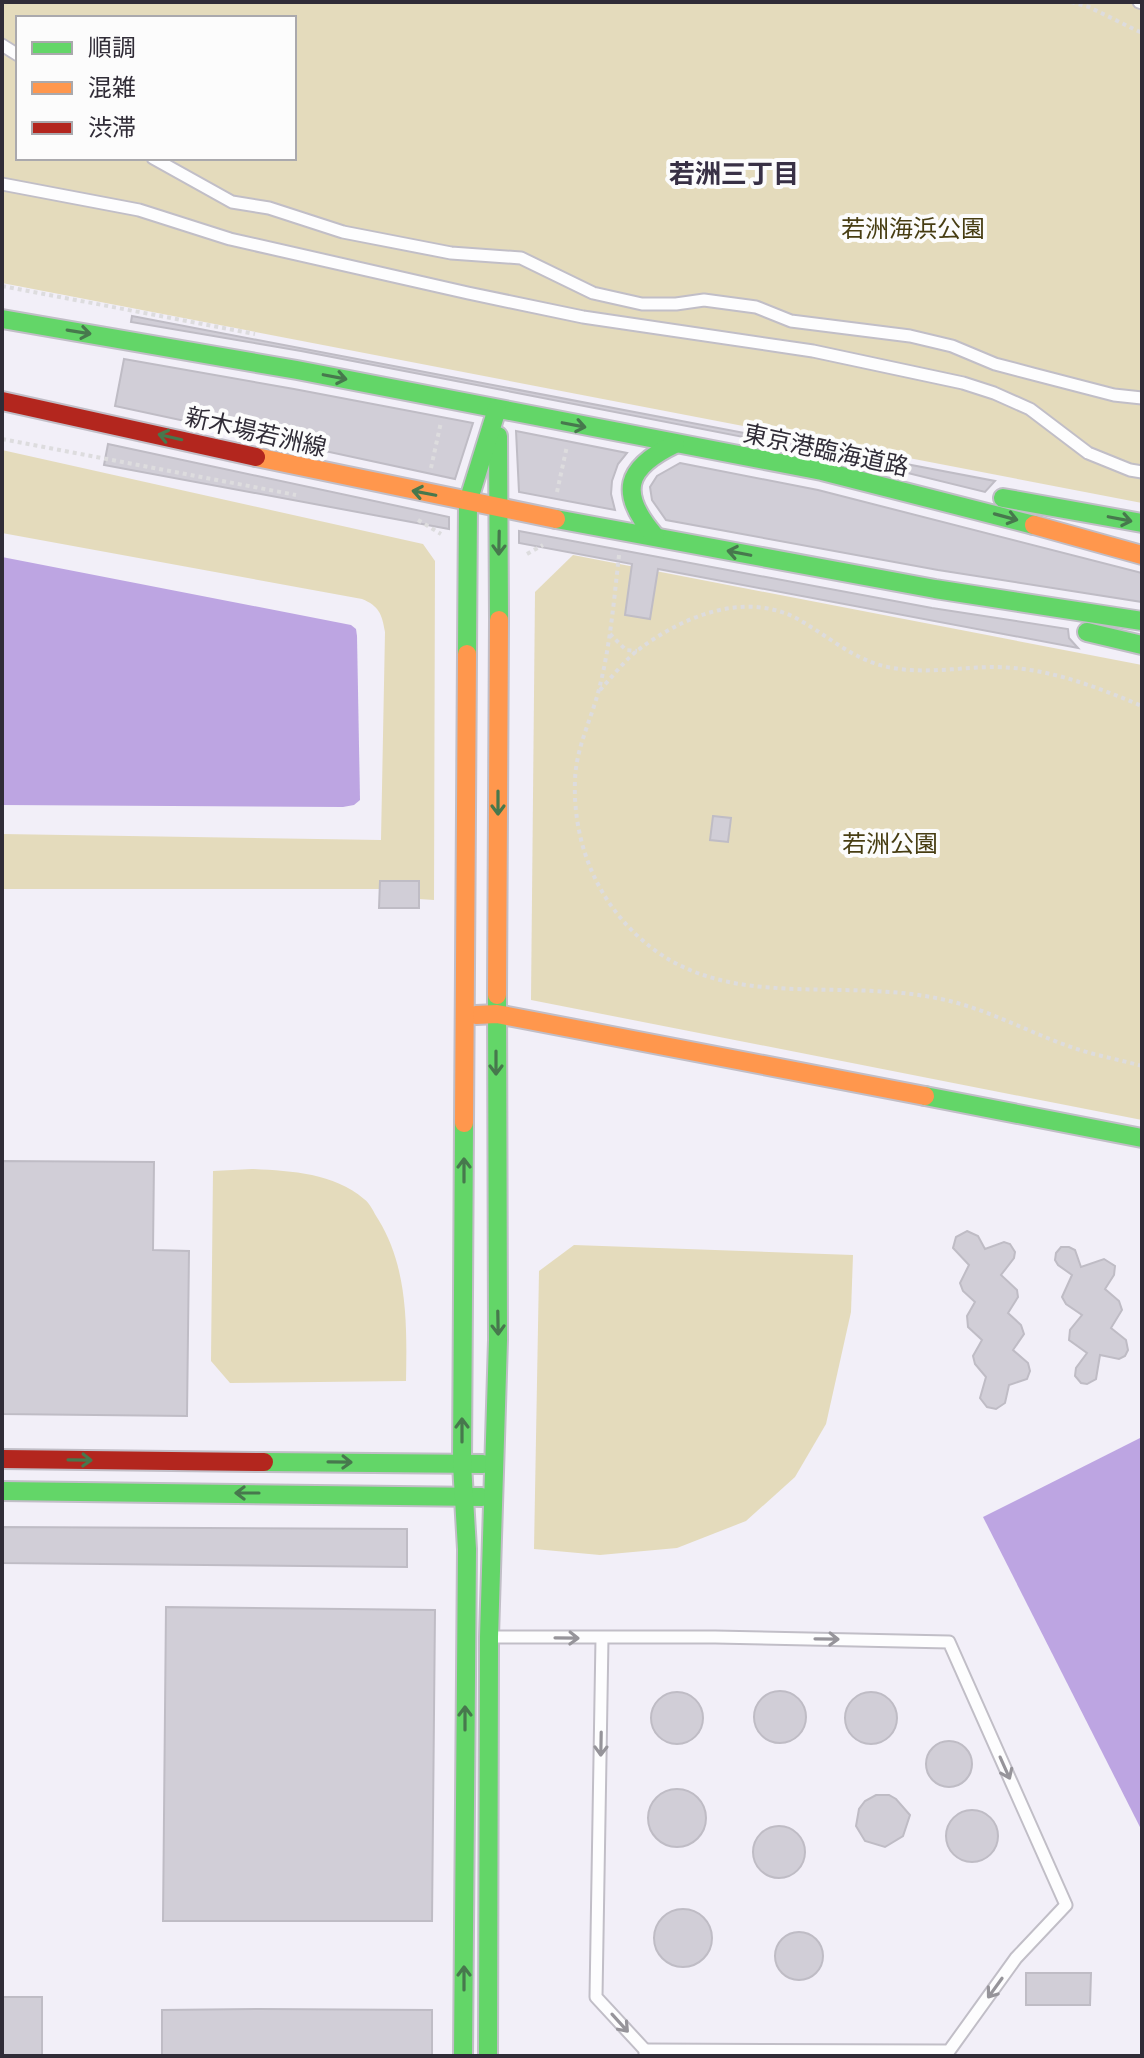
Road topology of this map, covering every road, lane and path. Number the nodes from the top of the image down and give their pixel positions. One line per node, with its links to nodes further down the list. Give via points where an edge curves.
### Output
1 (1071, 2): 2 (path)
2 (1142, 33)
3 (157, 160): 6 (lane, via 232,202 343,232 451,253 521,258 593,293 642,304 704,300 756,307 791,321 910,336 995,364)
4 (2, 184): 14 (lane, via 139,210 230,239 583,317 813,351 963,383 1030,409 1088,453)
5 (2, 319): 7 (street, one-way to 7)
6 (1142, 398)
7 (446, 399): 9 (street); 15 (path)
8 (2, 401): 15 (street, 新木場若洲線, one-way to 8)
9 (497, 409): 10 (street, 東京港臨海道路); 17 (street); 18 (street)
10 (571, 424): 12 (street, 東京港臨海道路, one-way to 12); 20 (path)
11 (2, 439): 16 (path)
12 (675, 444): 13 (street, 東京港臨海道路); 23 (street, via 653,453 633,476 630,494 635,509)
13 (822, 471): 22 (street, one-way to 22); 27 (street, 東京港臨海道路, one-way to 27)
14 (1142, 472)
15 (426, 493): 17 (street, 新木場若洲線); 21 (path)
16 (306, 497)
17 (468, 502): 18 (street, 新木場若洲線); 36 (street)
18 (500, 508): 20 (street); 35 (street, one-way to 35)
19 (407, 516): 21 (path)
20 (552, 518): 23 (street); 25 (path, via 546,543)
21 (420, 521): 24 (path)
22 (1142, 523)
23 (655, 536): 28 (street, one-way to 23)
24 (447, 539)
25 (529, 554)
26 (619, 555): 30 (path)
27 (1142, 555)
28 (815, 567): 29 (street); 31 (street)
29 (1140, 621)
30 (609, 633): 32 (path, via 626,650); 33 (path)
31 (1142, 645)
32 (637, 651): 33 (path); 34 (path, via 712,611 757,607 797,619 863,659 890,668 1038,671)
33 (598, 692): 37 (path, via 579,748 575,780 582,844 606,900 632,932 664,957 696,974 758,988 863,989 940,998 1077,1049)
34 (1142, 706)
35 (497, 1014): 36 (street); 38 (street); 41 (street, one-way to 41)
36 (465, 1015): 40 (street, one-way to 36)
37 (1142, 1066)
38 (1142, 1138)
39 (2, 1459): 40 (street, one-way to 40)
40 (462, 1464): 41 (street); 43 (street)
41 (496, 1464): 44 (street)
42 (2, 1491): 43 (street, one-way to 42)
43 (463, 1497): 44 (street); 48 (street, one-way to 43)
44 (493, 1498): 45 (street)
45 (489, 1637): 46 (lane, one-way to 46); 49 (street)
46 (602, 1638): 47 (lane, one-way to 47, via 596,1997); 47 (lane, one-way to 47, via 949,1642 1066,1905 1016,1958 949,2051)
47 (645, 2053)
48 (463, 2056)
49 (488, 2056)

